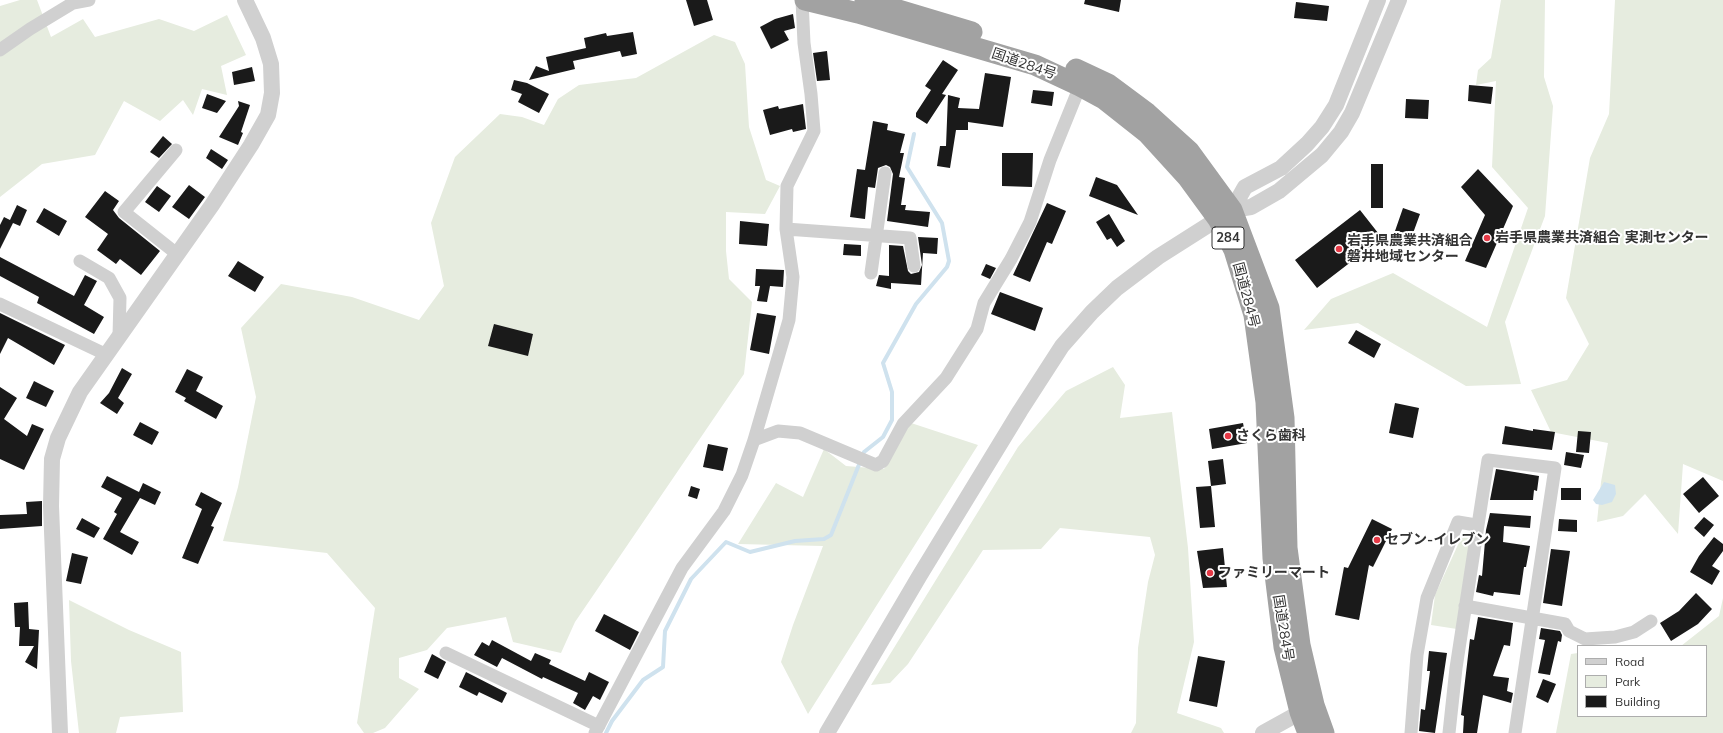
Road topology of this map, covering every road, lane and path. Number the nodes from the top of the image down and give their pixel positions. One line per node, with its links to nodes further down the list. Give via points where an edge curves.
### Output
1 (89, 0): 7 (street, via 73,3)
2 (245, 0): 14 (street, via 263,38 271,64 272,93 268,115 247,152)
3 (804, 0): 8 (highway, 国道284号 / 284, via 858,13 1035,65); 12 (street, via 804,43 814,131 787,186)
4 (865, 0): 11 (highway, 国道284号 / 284, via 1016,46 1066,64 1108,84 1147,113 1189,151)
5 (1378, 0): 11 (street, via 1336,105 1322,127 1308,144 1281,168 1245,187)
6 (1399, 0): 11 (street, via 1352,113 1341,132 1316,160 1279,191 1251,207)
7 (0, 50)
8 (1080, 86): 11 (highway, 国道284号 / 284, via 1104,99 1147,133); 21 (street, via 1050,160 1030,222 984,302 977,329 946,378 903,424 883,461 876,465 800,433 778,431)
9 (176, 150): 14 (street, via 124,212)
10 (885, 173): 13 (street)
11 (1225, 215): 27 (highway, 国道284号 / 284, via 1254,315 1266,402 1273,558 1284,647); 30 (street, via 1158,257 1117,288 1062,346 1020,411)
12 (786, 229): 13 (street); 21 (street, via 793,277 789,320)
13 (875, 235): 16 (street, via 910,238); 17 (street)
14 (176, 254): 19 (street)
15 (80, 261): 19 (street, via 109,278 120,298)
16 (914, 266)
17 (871, 273)
18 (0, 304): 20 (street)
19 (119, 336): 20 (street)
20 (105, 354): 29 (street, via 66,419 52,459 51,506)
21 (754, 440): 28 (street, via 742,475 724,512 682,568)
22 (1476, 525): 23 (street); 24 (street, via 1488,460 1554,468); 34 (street, via 1458,522 1427,598 1417,655)
23 (1465, 606): 24 (street); 35 (street)
24 (1531, 618): 25 (street, via 1565,624 1570,631 1585,638 1599,639 1634,632); 36 (street)
25 (1651, 622)
26 (446, 653): 28 (street)
27 (1307, 708): 31 (street); 32 (highway, 国道284号 / 284); 33 (highway, 国道284号 / 284)
28 (597, 730)
29 (60, 733)
30 (827, 733)
31 (1263, 733)
32 (1308, 733)
33 (1324, 733)
34 (1411, 733)
35 (1449, 733)
36 (1515, 733)

